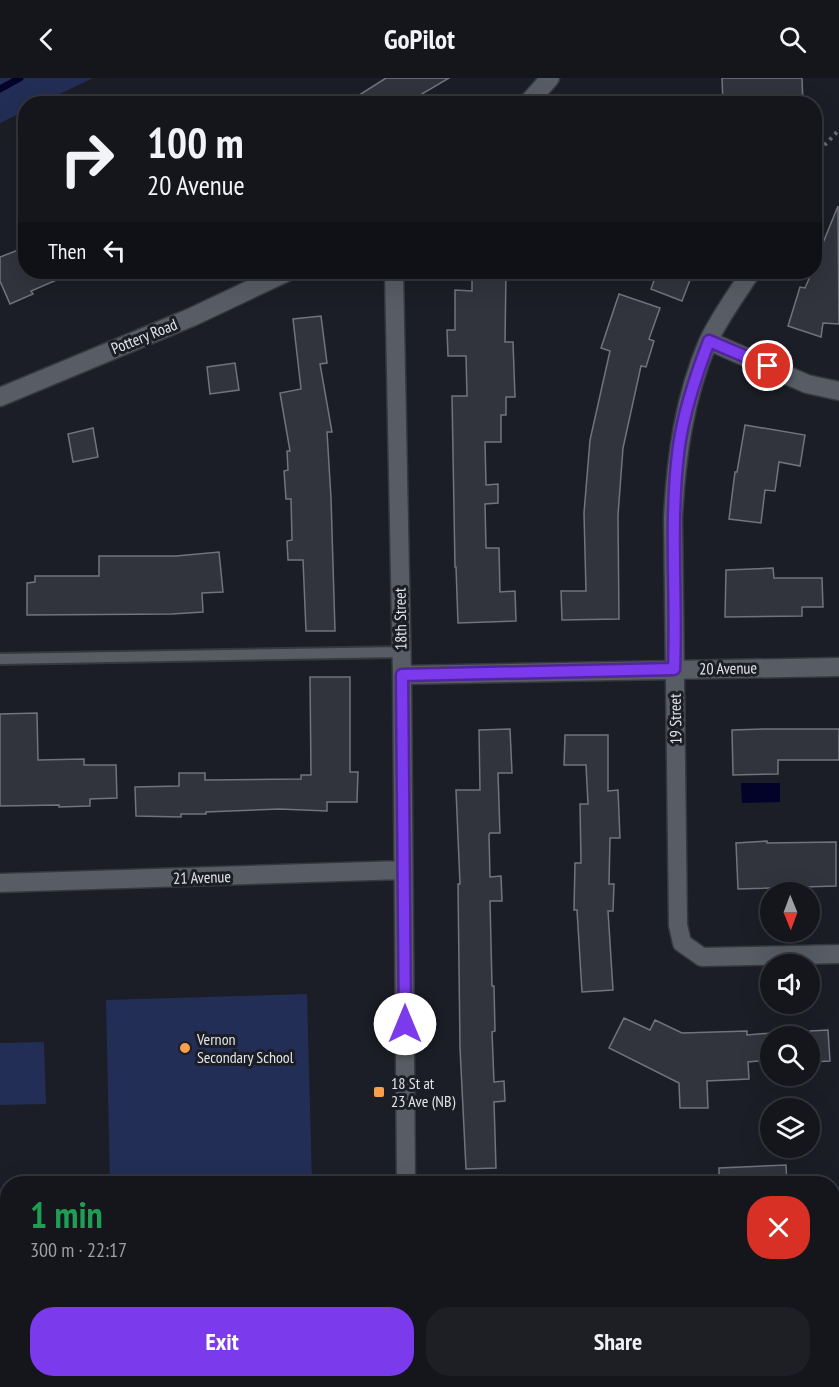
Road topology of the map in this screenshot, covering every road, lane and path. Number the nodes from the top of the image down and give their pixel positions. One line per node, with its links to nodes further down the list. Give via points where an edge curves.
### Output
1 (550, 78): 2 (street)
2 (534, 96)
3 (839, 130): 4 (path)
4 (822, 148)
5 (272, 279): 10 (street, Pottery Road)
6 (394, 279): 11 (street, 18th Street)
7 (747, 279): 8 (street, 19 Street)
8 (709, 341): 9 (street, via 807,384); 14 (street, 19 Street, via 688,401 675,474)
9 (839, 391)
10 (0, 397)
11 (401, 652): 12 (lane); 15 (street, 18th Street)
12 (0, 659)
13 (839, 666): 14 (street, 20 Avenue)
14 (674, 669): 15 (street, 20 Avenue); 18 (street, 19 Street, via 678,925 682,943 702,957)
15 (402, 675): 16 (street, 18th Street)
16 (403, 870): 17 (street, 21 Avenue); 19 (street, 18th Street)
17 (0, 883)
18 (839, 954)
19 (406, 1176)

